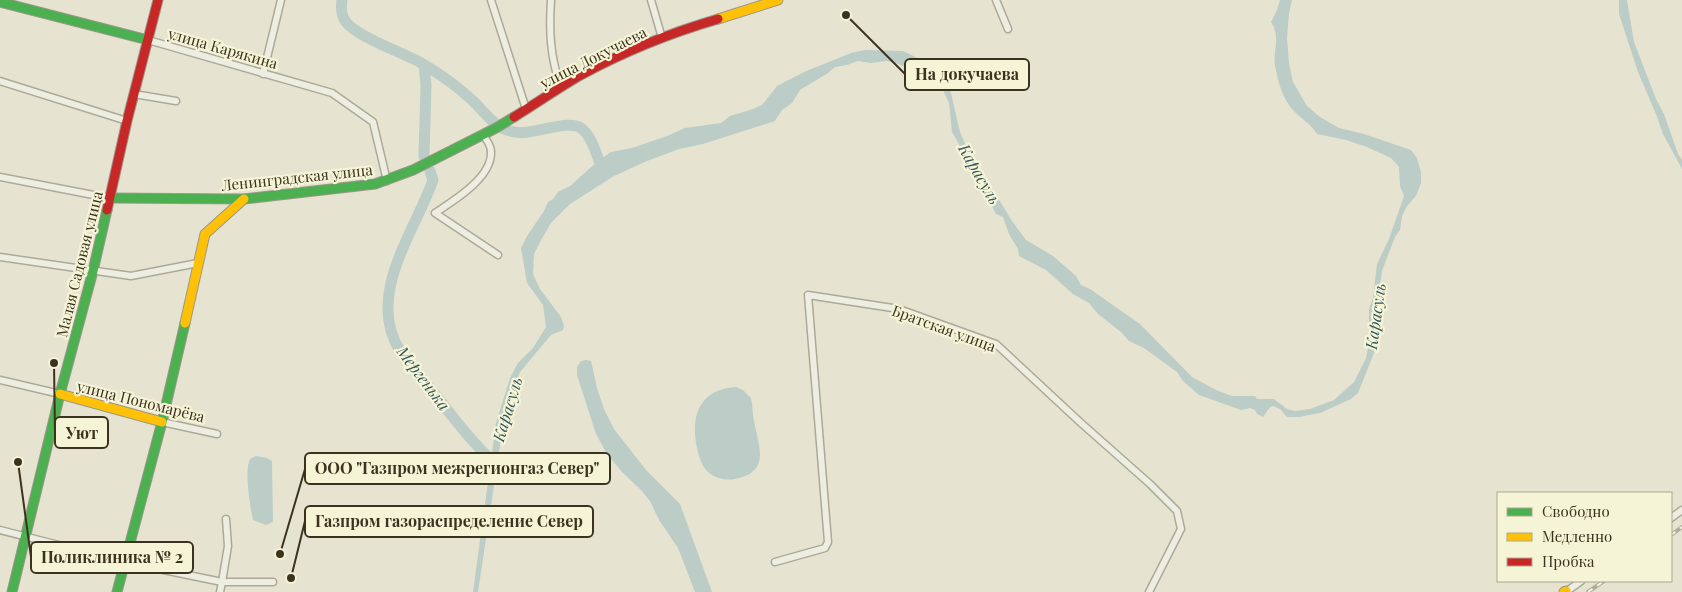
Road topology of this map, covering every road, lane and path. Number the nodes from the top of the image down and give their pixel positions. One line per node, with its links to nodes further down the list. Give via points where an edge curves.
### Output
1 (158, 0): 11 (main road, Малая Садовая улица)
2 (281, 0): 12 (street)
3 (491, 0): 17 (street)
4 (551, 0): 14 (street, via 550,42)
5 (651, 0): 10 (street)
6 (778, 0): 10 (main road, улица Докучаева)
7 (996, 0): 9 (street)
8 (0, 2): 11 (main road, улица Карякина)
9 (1008, 29)
10 (662, 38): 14 (main road, улица Докучаева, via 619,56)
11 (148, 40): 12 (street, улица Карякина); 15 (main road, Малая Садовая улица)
12 (263, 74): 22 (street, улица Карякина, via 332,93 373,122)
13 (0, 81): 18 (street)
14 (561, 87): 17 (main road, улица Докучаева)
15 (134, 94): 16 (street); 18 (main road, Малая Садовая улица)
16 (176, 101)
17 (526, 108): 19 (main road, улица Докучаева)
18 (127, 121): 23 (main road, Малая Садовая улица)
19 (496, 128): 20 (main road, Ленинградская улица)
20 (483, 135): 22 (main road, Ленинградская улица); 25 (street, via 491,153 484,174 435,213)
21 (0, 176): 23 (street, Ленинградская улица)
22 (387, 181): 24 (main road, Ленинградская улица)
23 (109, 198): 24 (main road, Ленинградская улица); 28 (main road, Малая Садовая улица)
24 (244, 199): 27 (main road, via 204,234)
25 (498, 255)
26 (0, 257): 28 (street)
27 (198, 262): 28 (street, via 131,276); 31 (main road)
28 (93, 271): 30 (main road, Малая Садовая улица)
29 (0, 380): 30 (street, улица Пономарёва)
30 (60, 394): 31 (main road, улица Пономарёва); 35 (main road, Малая Садовая улица)
31 (162, 422): 32 (street, улица Пономарёва); 36 (main road)
32 (216, 434)
33 (226, 519): 38 (street, via 228,546)
34 (0, 530): 35 (street)
35 (24, 537): 36 (street); 41 (main road, Малая Садовая улица)
36 (125, 562): 38 (street); 42 (main road)
37 (775, 562): 44 (street, Братская улица, via 825,548 828,542 808,295 900,309 996,344 1177,511 1181,529)
38 (222, 582): 39 (street); 43 (street)
39 (273, 582)
40 (1579, 582): 45 (street)
41 (12, 592)
42 (117, 592)
43 (220, 592)
44 (1149, 592)
45 (1565, 592)

